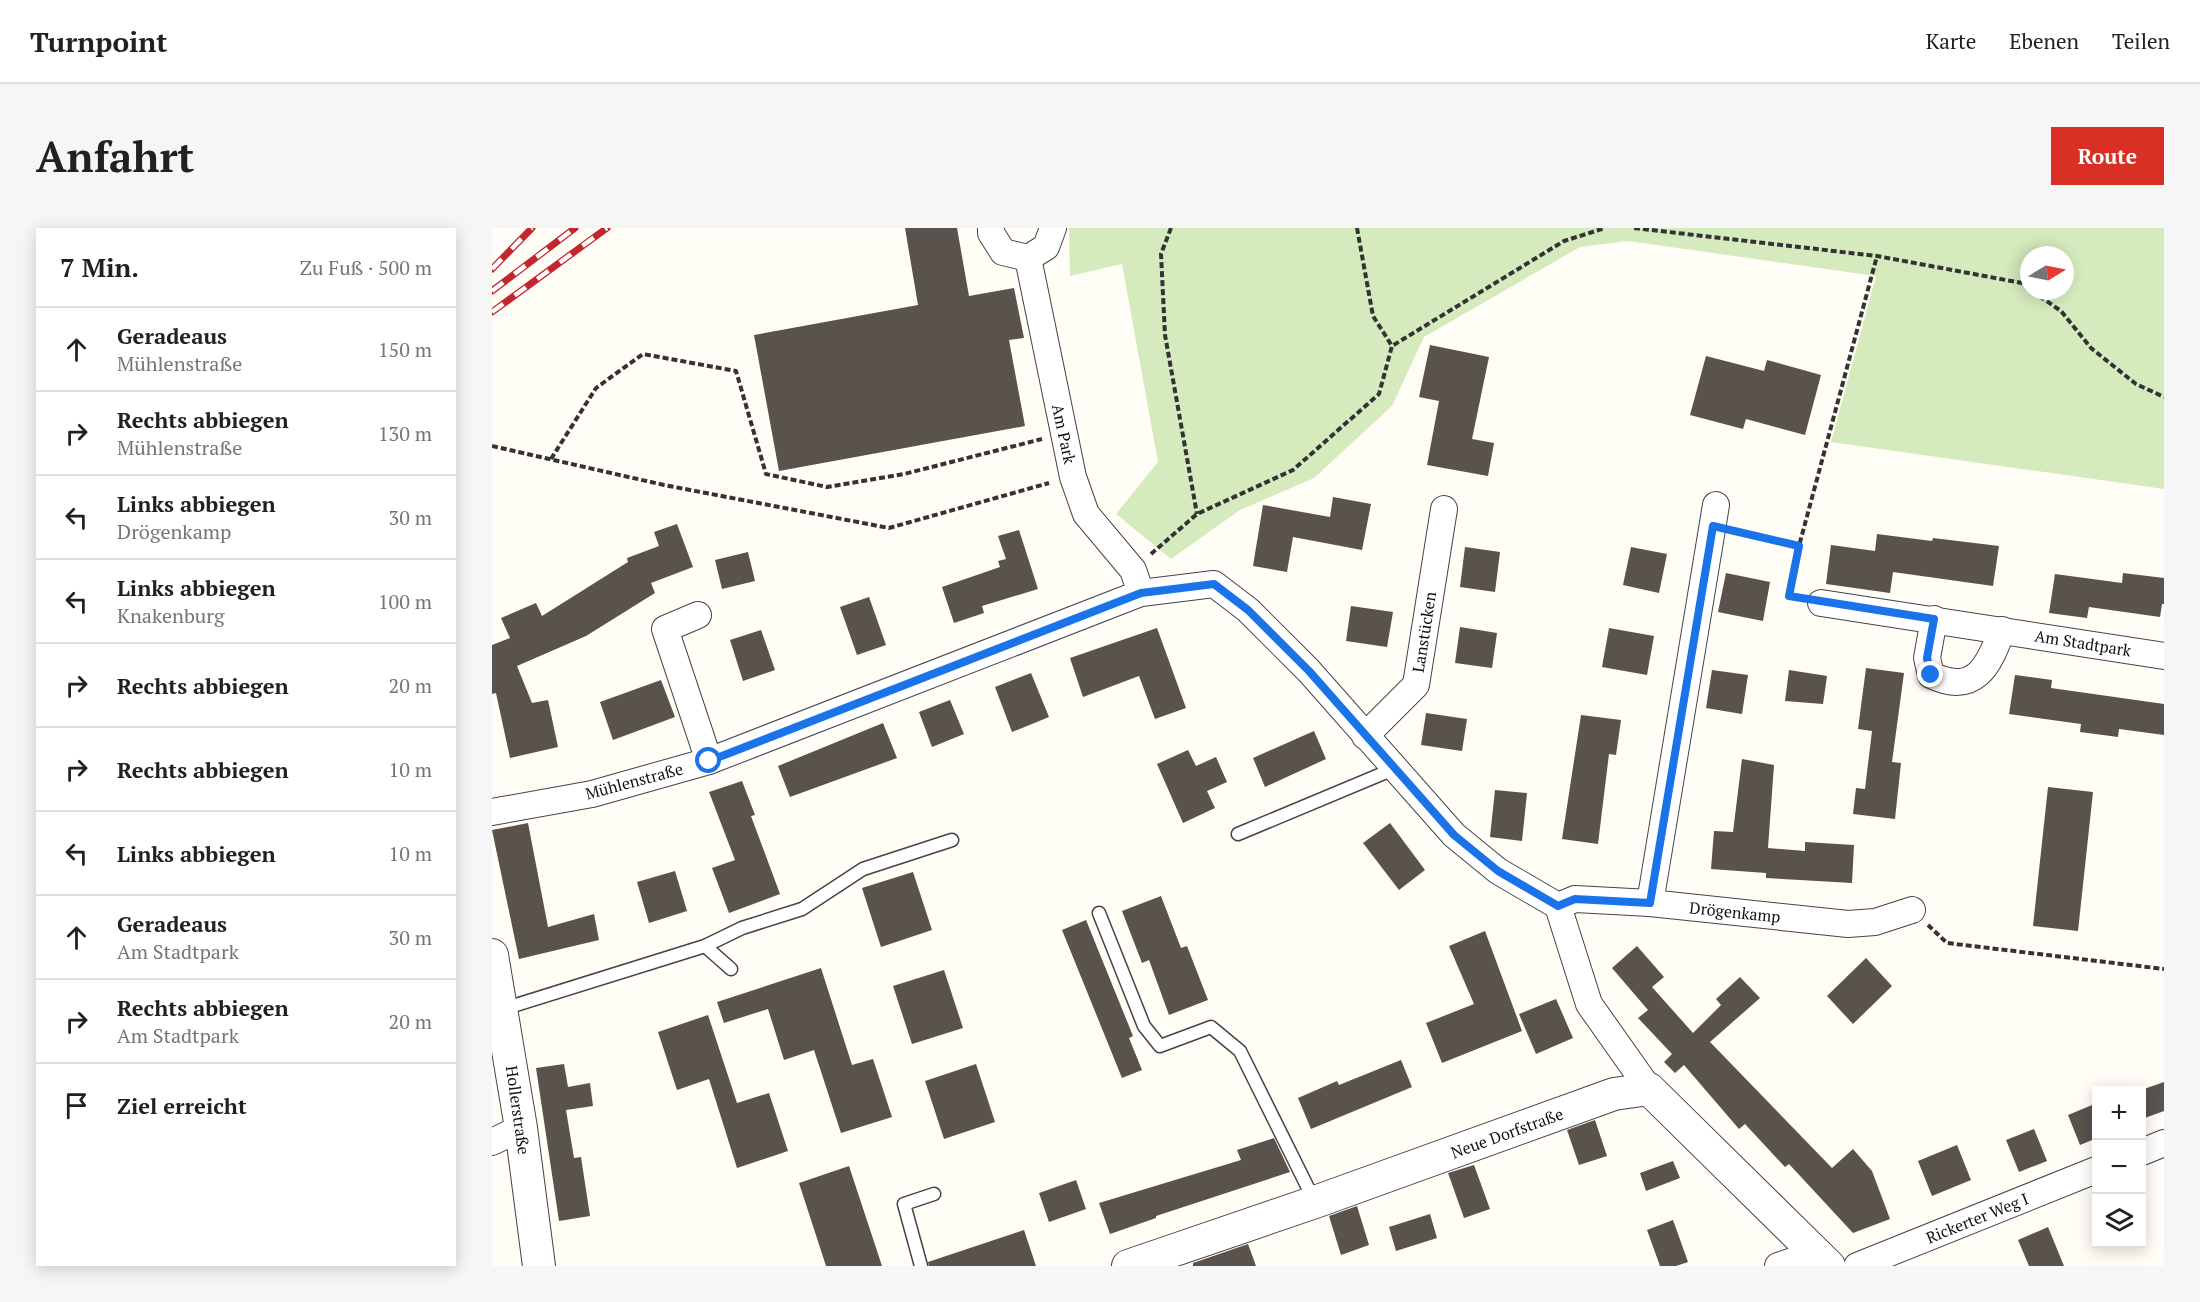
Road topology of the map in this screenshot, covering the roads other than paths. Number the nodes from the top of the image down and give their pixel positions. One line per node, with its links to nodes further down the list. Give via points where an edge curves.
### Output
1 (991, 228): 3 (street, via 990,233 1003,252)
2 (1053, 228): 3 (street, via 1046,247)
3 (1028, 258): 6 (street, Am Park, via 1072,477 1086,513)
4 (1444, 508): 12 (street, Lanstücken, via 1416,685)
5 (1715, 516): 18 (street)
6 (1137, 581): 12 (street, Mühlenstraße, via 1214,584 1279,640); 13 (street, Mühlenstraße)
7 (1821, 603): 9 (street, Am Stadtpark)
8 (698, 615): 13 (street, via 665,629)
9 (1934, 619): 10 (street, Am Stadtpark); 10 (street, via 1927,658 1931,675 1945,682 1966,681 1989,665)
10 (2002, 630): 11 (street, Am Stadtpark)
11 (2164, 656)
12 (1365, 736): 14 (street, Mühlenstraße)
13 (709, 761): 15 (street, Mühlenstraße, via 592,794)
14 (1396, 768): 16 (lane); 19 (street, Mühlenstraße, via 1454,835 1498,871)
15 (492, 812)
16 (1238, 834)
17 (952, 840): 22 (lane, via 863,869 802,909 742,928)
18 (1650, 903): 19 (street, Drögenkamp, via 1575,899); 20 (street, Drögenkamp, via 1848,924 1875,922)
19 (1558, 906): 26 (street, via 1589,1004)
20 (1912, 910)
21 (1099, 913): 33 (lane, via 1144,1026 1160,1046 1211,1027 1240,1051)
22 (705, 946): 24 (lane); 25 (lane)
23 (492, 955): 25 (street, Hollerstraße)
24 (730, 969)
25 (503, 1009): 27 (street, Hollerstraße)
26 (1649, 1089): 33 (street, Neue Dorfstraße, via 1614,1094); 34 (street)
27 (521, 1128): 28 (street); 35 (street, Hollerstraße)
28 (492, 1142)
29 (2164, 1143): 30 (street)
30 (2146, 1150)
31 (2092, 1172): 39 (street, Rickerter Weg I)
32 (934, 1194): 36 (lane, via 904,1204)
33 (1315, 1202): 37 (street, Neue Dorfstraße)
34 (1822, 1259): 38 (street)
35 (539, 1266)
36 (921, 1266)
37 (1128, 1266)
38 (1778, 1266)
39 (1857, 1266)

